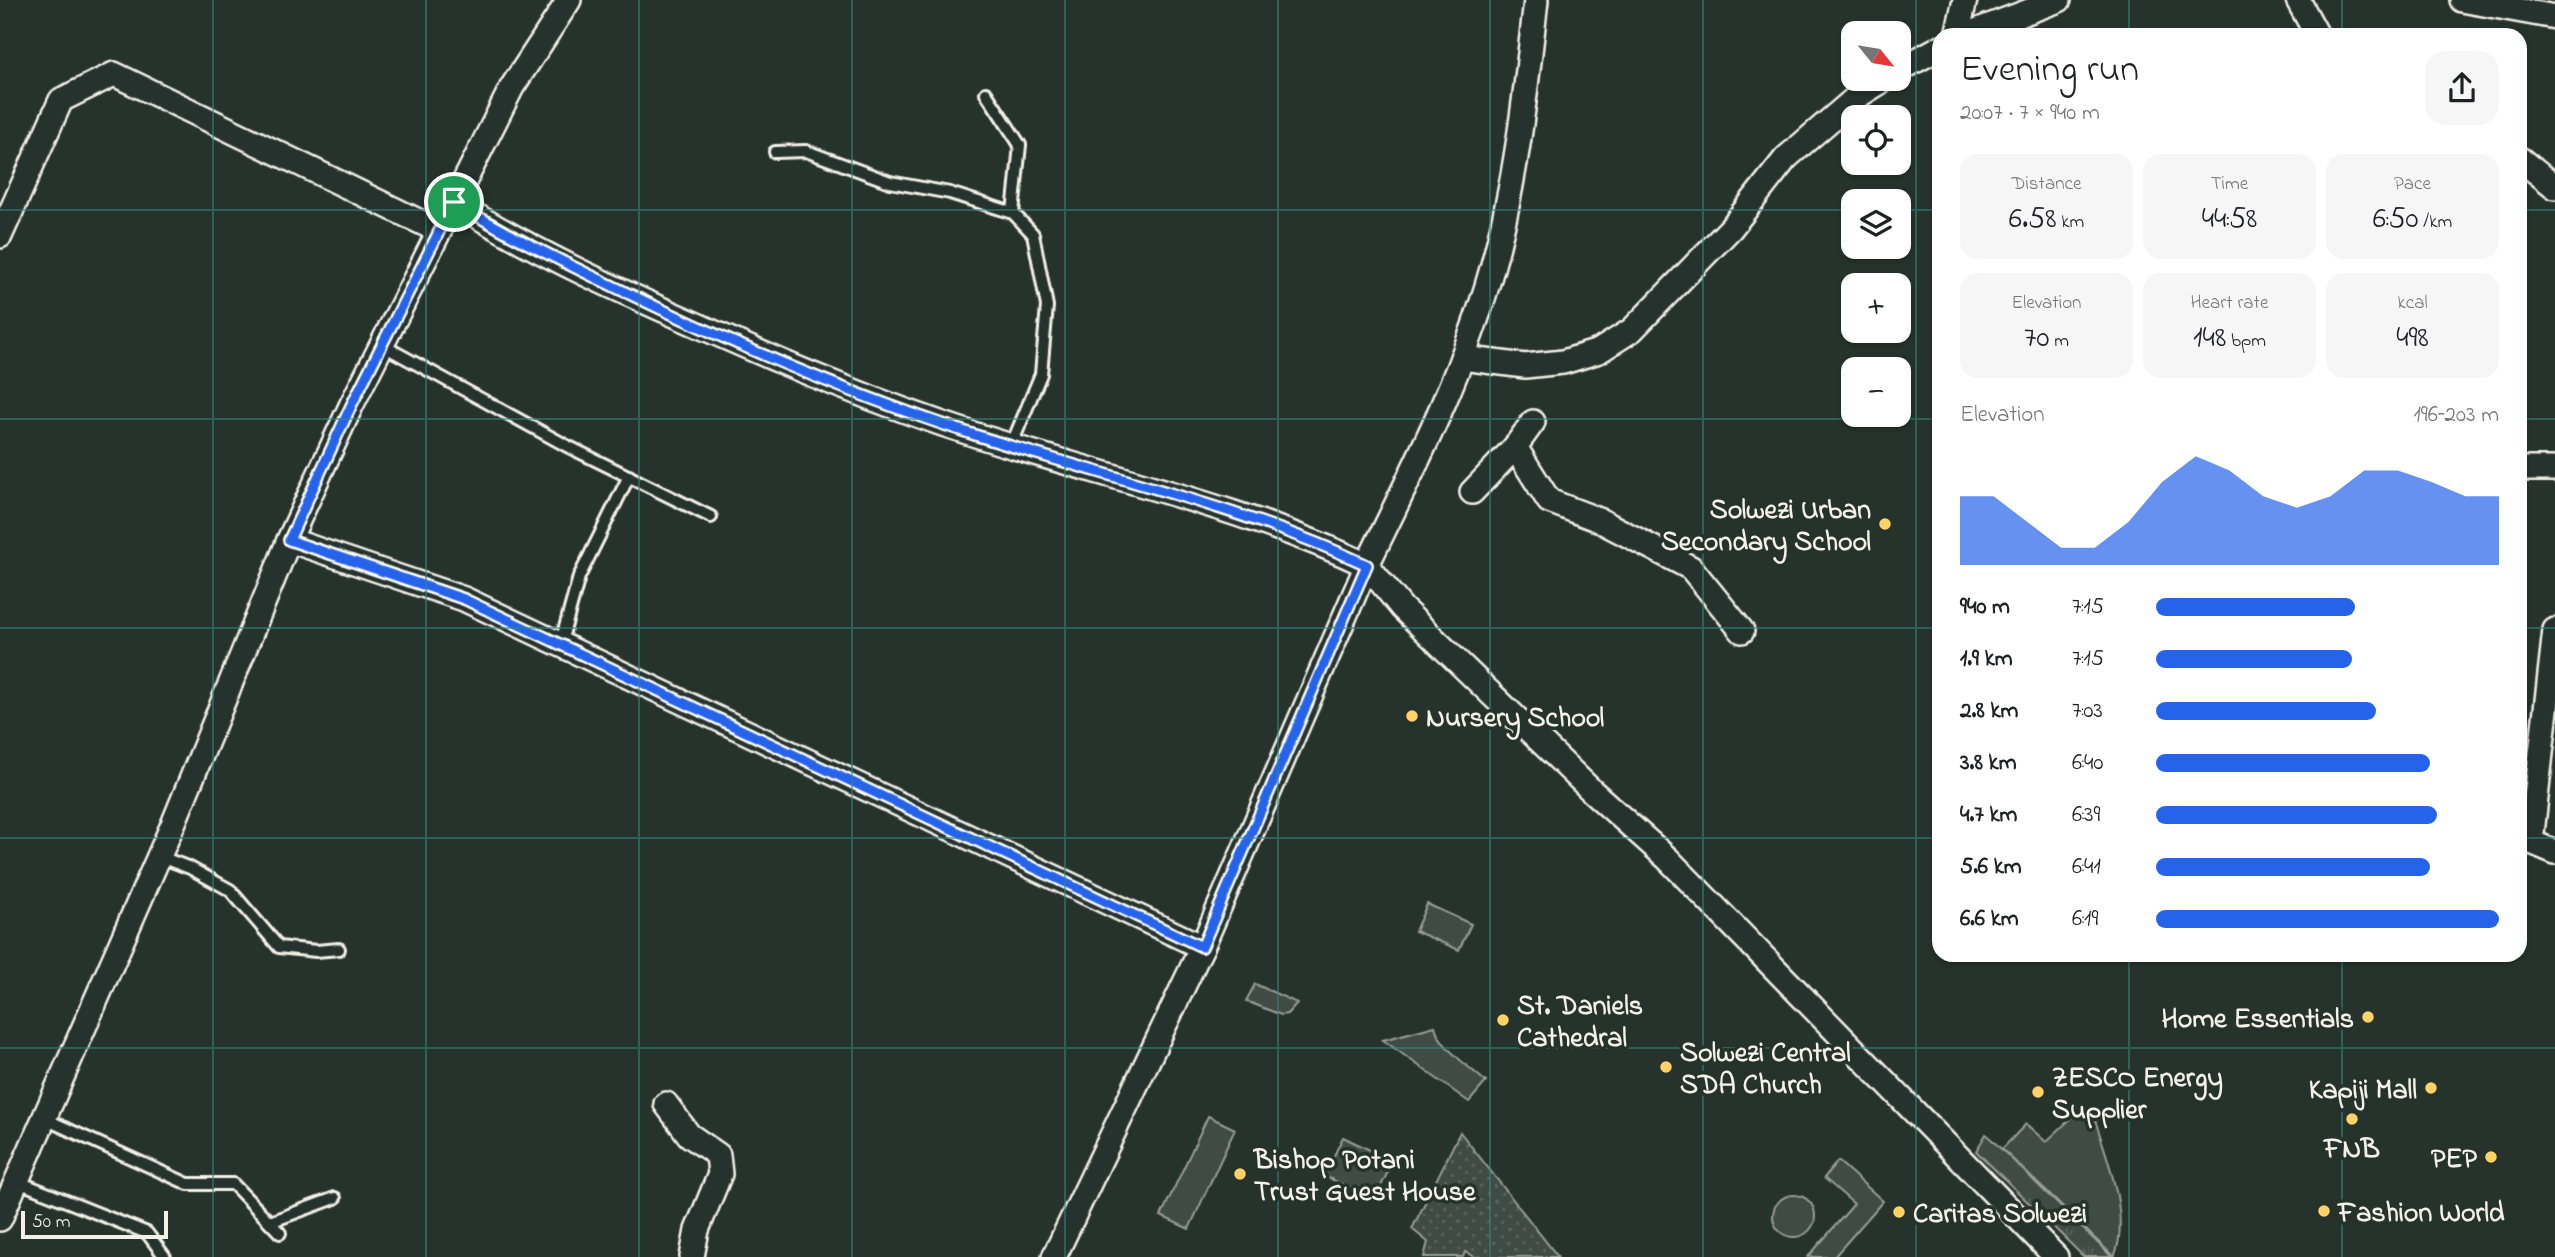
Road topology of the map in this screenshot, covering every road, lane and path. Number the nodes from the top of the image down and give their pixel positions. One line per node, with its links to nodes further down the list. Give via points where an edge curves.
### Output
1 (569, 0): 18 (street, via 512,88)
2 (1536, 0): 23 (street, via 1509,199 1491,273)
3 (1965, 0): 8 (street)
4 (2059, 0): 9 (street)
5 (2298, 0): 10 (street)
6 (2462, 0): 7 (street)
7 (2555, 17)
8 (1959, 28)
9 (1984, 28)
10 (2312, 28)
11 (1932, 52): 12 (street)
12 (1911, 63)
13 (1866, 91): 23 (street, via 1786,158 1731,228 1632,330 1599,351 1563,362 1525,366)
14 (986, 93): 19 (lane, via 1020,145)
15 (775, 152): 19 (lane, via 806,151 890,182 950,193)
16 (2527, 165): 17 (street)
17 (2555, 187)
18 (454, 202): 20 (street); 25 (street, via 506,235 820,380)
19 (1013, 213): 25 (lane, via 1033,234 1047,306 1041,374)
20 (439, 231): 21 (street, via 114,74 61,100); 22 (street)
21 (0, 236)
22 (382, 345): 29 (lane); 32 (street)
23 (1462, 358): 33 (street)
24 (1533, 422): 26 (street)
25 (1011, 446): 33 (street, via 1308,537)
26 (1515, 447): 30 (street); 35 (street, via 1549,501 1599,520 1691,568)
27 (2527, 469): 28 (street)
28 (2555, 469)
29 (629, 476): 31 (lane); 36 (lane, via 579,577)
30 (1472, 492)
31 (711, 517)
32 (289, 540): 36 (street, via 464,599); 40 (street)
33 (1367, 565): 41 (street); 53 (street, via 1402,608 1668,859)
34 (2555, 630): 37 (street)
35 (1742, 631)
36 (561, 642): 41 (street)
37 (2527, 834)
38 (2527, 841): 39 (street)
39 (2555, 852)
40 (158, 856): 42 (lane, via 230,890 279,947); 44 (street)
41 (1202, 947): 52 (street)
42 (339, 949)
43 (666, 1104): 51 (street, via 689,1135 718,1155 720,1174 697,1230)
44 (43, 1118): 45 (street); 48 (lane, via 188,1184 233,1184)
45 (16, 1181): 47 (street); 50 (lane, via 147,1233)
46 (335, 1198): 48 (lane)
47 (0, 1219)
48 (270, 1222): 49 (lane)
49 (280, 1233)
50 (165, 1257)
51 (692, 1257)
52 (1054, 1257)
53 (2056, 1257)

